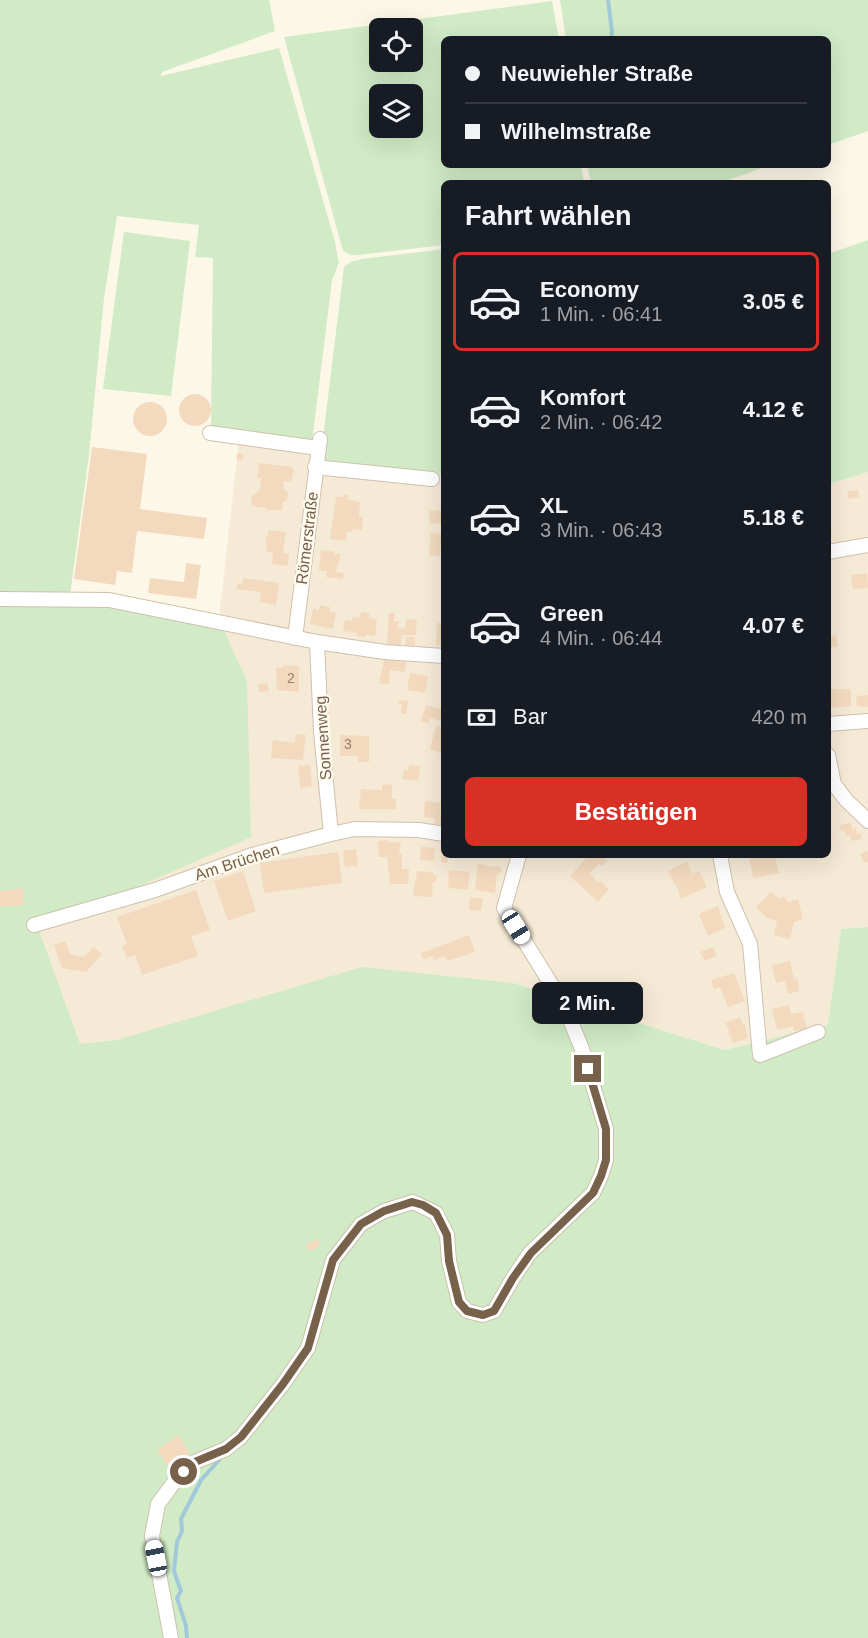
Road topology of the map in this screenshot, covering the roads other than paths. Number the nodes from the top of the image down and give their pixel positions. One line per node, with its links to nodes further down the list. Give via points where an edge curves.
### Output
1 (210, 433): 2 (street, Römerstraße, via 319,443)
2 (315, 467): 3 (street); 7 (street, Römerstraße)
3 (432, 479)
4 (868, 545): 5 (street)
5 (831, 551)
6 (0, 599): 7 (street, via 109,600)
7 (296, 639): 8 (street)
8 (317, 642): 9 (street); 14 (street, Sonnenweg)
9 (441, 656)
10 (868, 721): 11 (street)
11 (831, 724)
12 (831, 784): 13 (street)
13 (868, 821)
14 (331, 834): 15 (street, Am Brüchen, via 355,829); 18 (street, Am Brüchen, via 252,855 155,890)
15 (441, 834)
16 (518, 858): 20 (street, via 504,908 564,1005 582,1049 606,1129 606,1160 601,1176 593,1193 531,1253 494,1311 483,1315 467,1311 459,1302 447,1235 436,1213 412,1202 361,1224 333,1260 308,1348 283,1384 241,1437 226,1449 195,1462 174,1481 158,1504 152,1536)
17 (721, 858): 19 (street, via 727,892 750,944 760,1055)
18 (34, 925)
19 (819, 1032)
20 (171, 1638)

